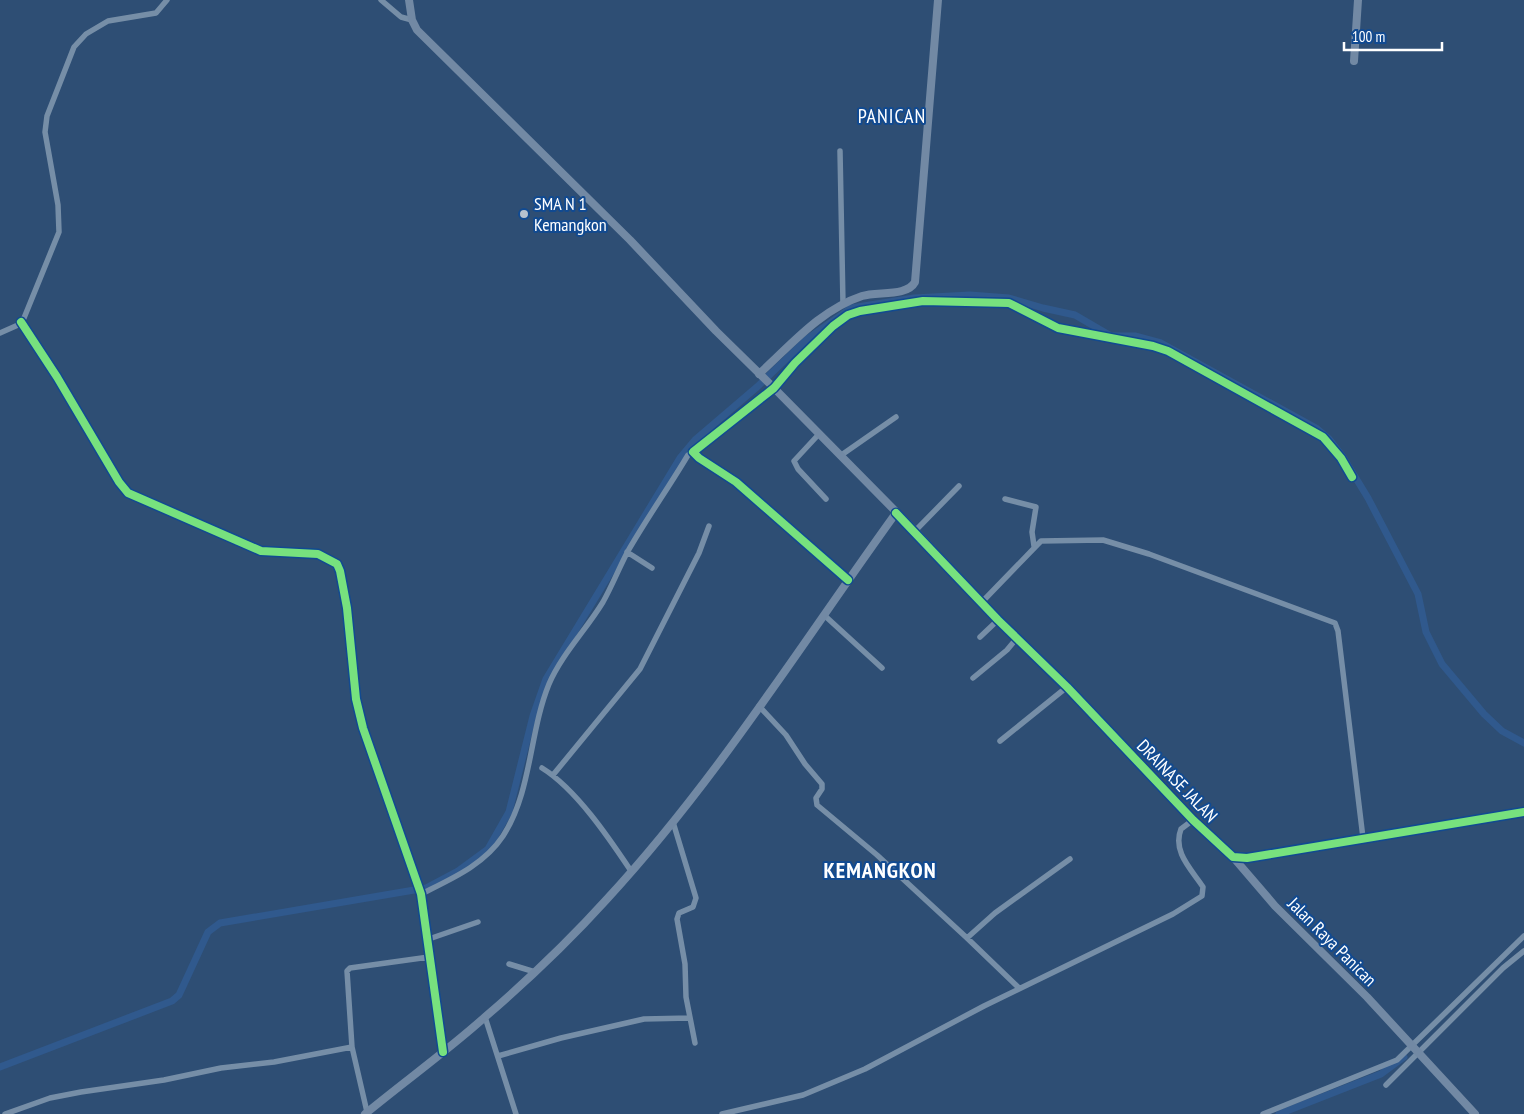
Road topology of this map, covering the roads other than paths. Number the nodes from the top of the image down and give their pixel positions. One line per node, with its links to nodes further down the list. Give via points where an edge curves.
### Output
1 (167, 0): 10 (street, via 156,13 119,18 98,26 74,47 46,124 58,205 58,237)
2 (381, 0): 6 (street, via 401,17)
3 (408, 0): 6 (street)
4 (938, 0): 9 (street, via 915,282 906,290 864,296)
5 (1358, 0): 7 (street)
6 (412, 20): 12 (street, DRAINASE JALAN, via 417,30 630,240)
7 (1354, 60)
8 (840, 151): 9 (street)
9 (843, 304): 12 (street, via 825,314)
10 (21, 322): 11 (street); 48 (street, via 118,482 128,492 261,551 318,554 337,564 347,608 356,699 363,728)
11 (0, 333)
12 (759, 374): 13 (street, DRAINASE JALAN)
13 (773, 387): 15 (street, DRAINASE JALAN); 16 (street); 18 (street, via 816,342 848,315 923,302 1009,303 1058,328 1168,351 1322,437 1341,458)
14 (896, 417): 17 (street)
15 (818, 434): 17 (street, DRAINASE JALAN); 20 (street, via 794,461)
16 (693, 452): 26 (street, via 688,455); 28 (street, via 736,482)
17 (840, 456): 22 (street, DRAINASE JALAN)
18 (1352, 477)
19 (959, 486): 24 (street)
20 (826, 499)
21 (1005, 500): 25 (street, via 1036,507 1032,532)
22 (896, 513): 24 (street, DRAINASE JALAN); 28 (street)
23 (709, 526): 40 (street, via 699,553 640,669)
24 (915, 531): 29 (street, DRAINASE JALAN)
25 (1034, 546): 29 (street); 44 (street, via 1049,539 1104,540 1300,608 1335,624)
26 (628, 552): 27 (street); 48 (street, via 603,602 549,684 517,809 504,834 490,852 469,868)
27 (652, 568)
28 (848, 580): 30 (street)
29 (982, 602): 31 (street, DRAINASE JALAN)
30 (824, 615): 34 (street); 37 (street)
31 (998, 620): 32 (street); 33 (street, DRAINASE JALAN)
32 (980, 637)
33 (1017, 638): 35 (street); 36 (street, DRAINASE JALAN)
34 (882, 668)
35 (973, 678)
36 (1067, 687): 38 (street); 42 (street, DRAINASE JALAN)
37 (759, 706): 43 (street); 51 (street, via 786,735 822,784 816,798 817,805 877,855)
38 (1000, 741)
39 (542, 768): 40 (street)
40 (553, 775): 47 (street, via 601,827)
41 (1524, 812): 44 (street)
42 (1193, 820): 45 (street, DRAINASE JALAN); 57 (street, via 1181,830 1180,849 1187,866 1204,889 1202,896 1173,914)
43 (672, 822): 47 (street); 59 (street, via 696,898 693,907 679,913 677,919)
44 (1363, 838): 45 (street, via 1247,858)
45 (1233, 857): 61 (street, Jalan Raya Panican, via 1275,906)
46 (1070, 859): 51 (street)
47 (631, 871): 56 (street)
48 (420, 891): 52 (street)
49 (478, 922): 52 (street)
50 (1524, 936): 61 (street)
51 (966, 938): 57 (street)
52 (426, 940): 54 (street)
53 (1524, 951): 64 (street)
54 (429, 957): 62 (street, via 347,971); 63 (street)
55 (509, 964): 56 (street)
56 (535, 972): 58 (street)
57 (1019, 988): 70 (street, via 865,1069 803,1094)
58 (485, 1018): 63 (street); 65 (street)
59 (690, 1018): 60 (street); 65 (street, via 644,1019)
60 (695, 1043)
61 (1411, 1046): 64 (street, Jalan Raya Panican); 71 (street, via 1398,1060 1382,1068)
62 (352, 1047): 67 (street); 68 (street, via 81,1092 50,1098)
63 (443, 1052): 67 (street)
64 (1418, 1053): 66 (street); 72 (street, Jalan Raya Panican)
65 (498, 1056): 69 (street)
66 (1386, 1085)
67 (366, 1113)
68 (5, 1114)
69 (516, 1114)
70 (722, 1114)
71 (1263, 1114)
72 (1475, 1114)

